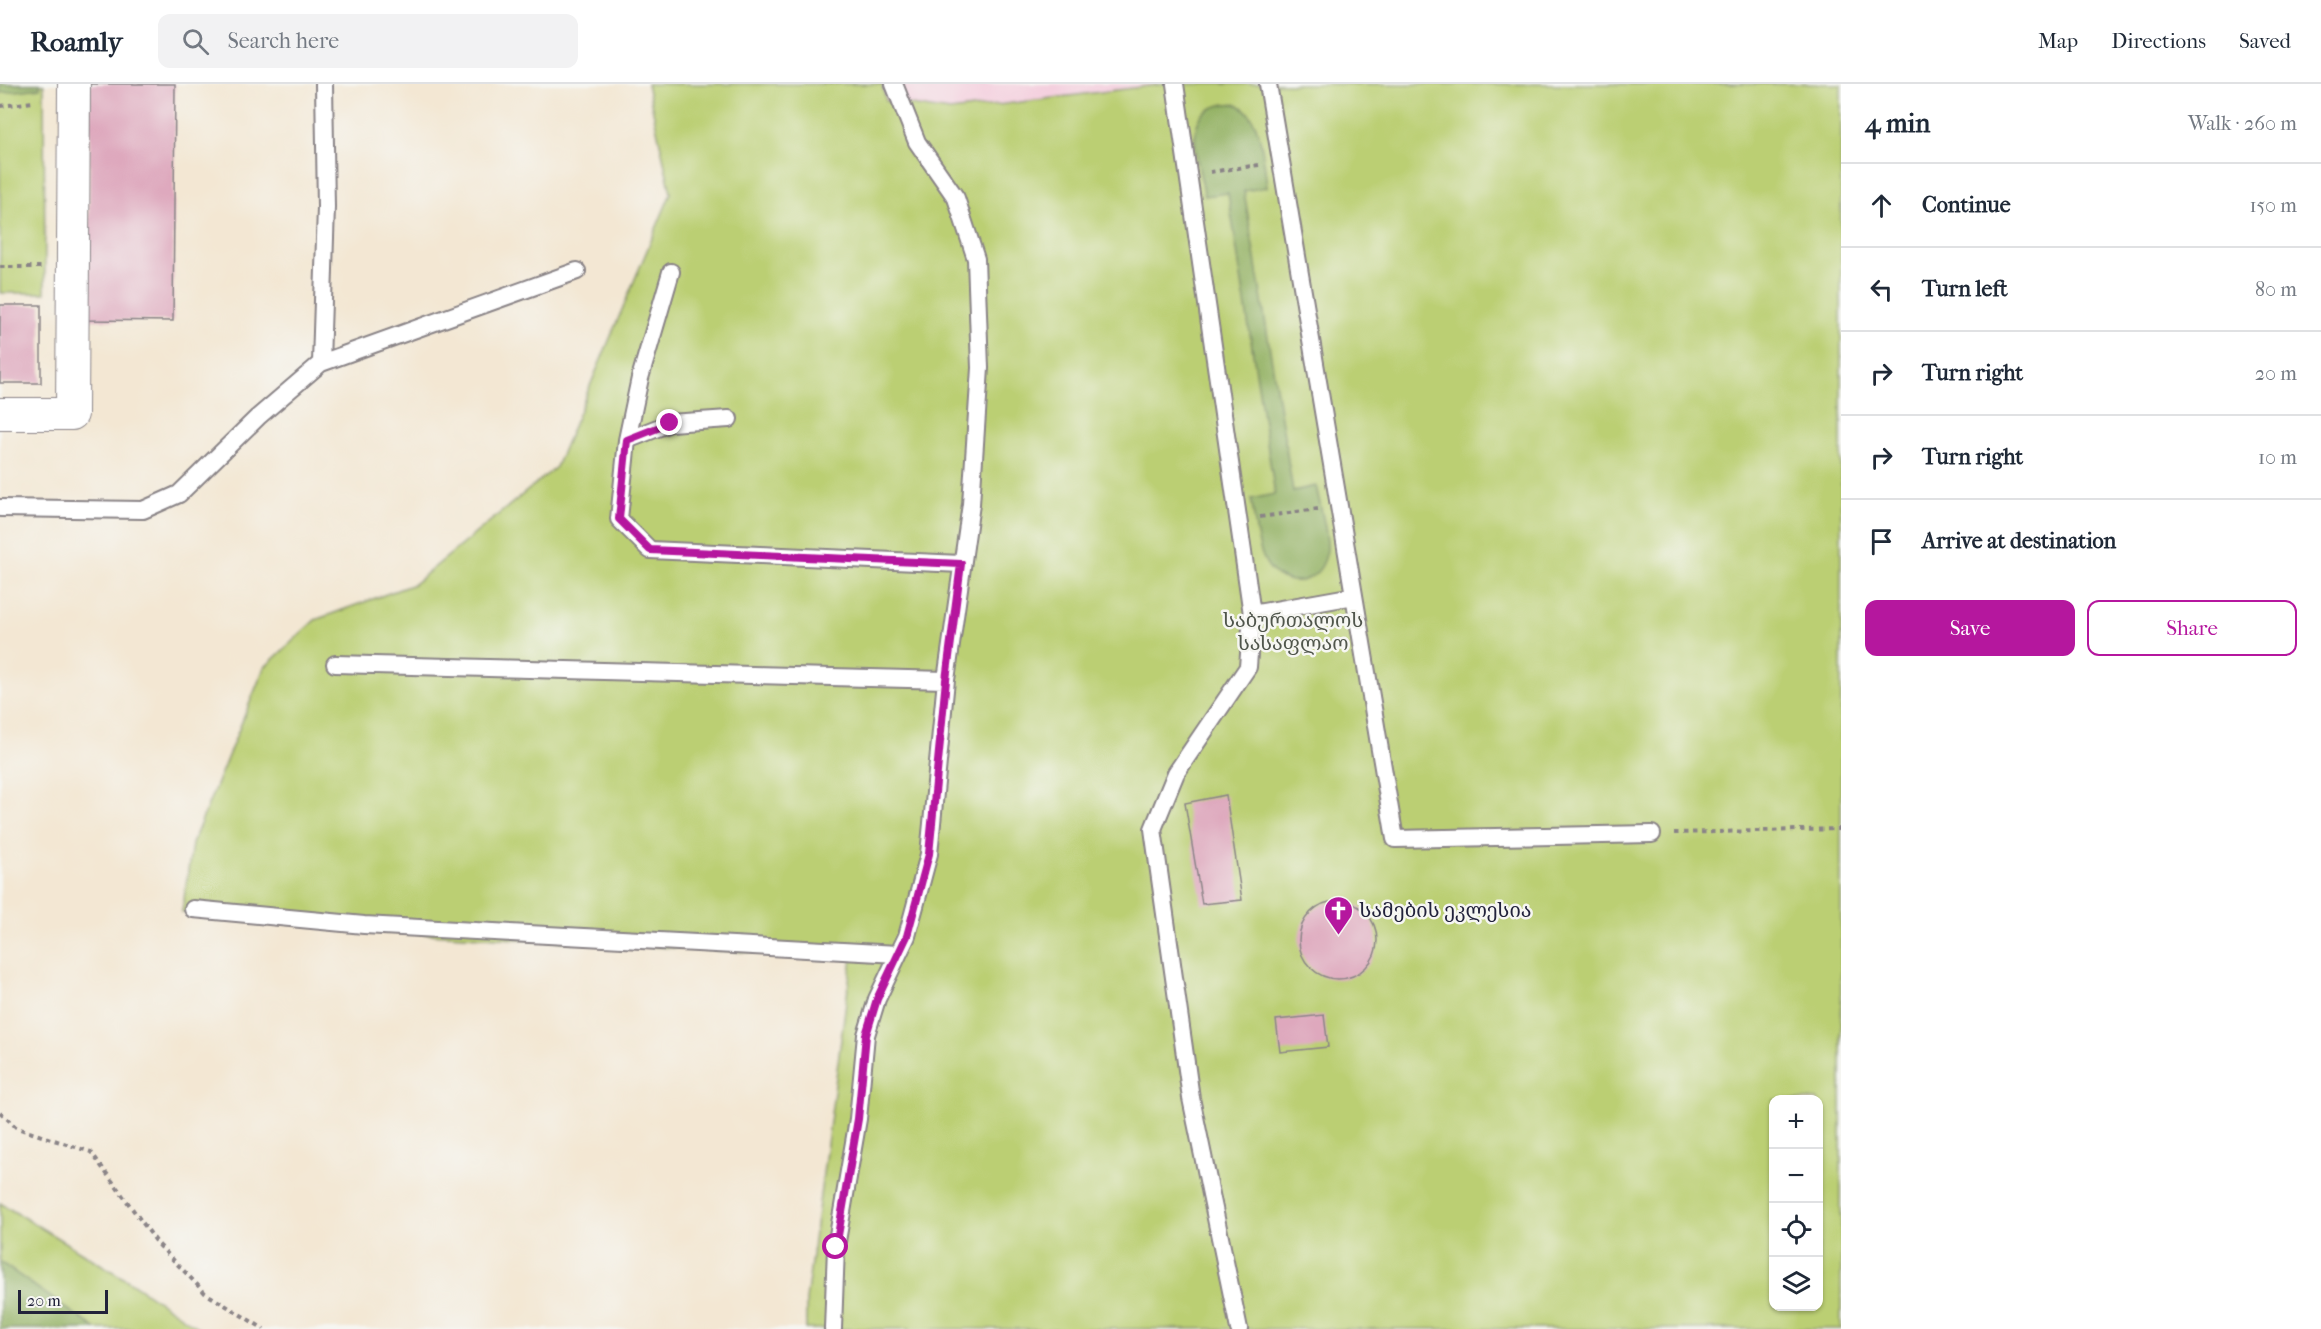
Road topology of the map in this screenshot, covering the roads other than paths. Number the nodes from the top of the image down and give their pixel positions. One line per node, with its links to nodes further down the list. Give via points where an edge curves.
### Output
1 (74, 84): 9 (street, via 72,414)
2 (324, 84): 8 (lane, via 326,207)
3 (894, 84): 13 (lane, via 917,142 956,198 975,259 980,368 971,504)
4 (1175, 84): 15 (lane)
5 (1268, 84): 14 (lane)
6 (577, 271): 8 (lane)
7 (671, 272): 11 (lane, via 640,378)
8 (321, 363): 12 (lane, via 258,417 179,494 143,510)
9 (0, 414)
10 (729, 419): 11 (lane, via 670,423)
11 (627, 440): 13 (lane, via 619,519 650,550)
12 (0, 508)
13 (961, 564): 17 (lane)
14 (1354, 596): 15 (lane); 18 (lane, via 1395,839)
15 (1252, 614): 22 (lane, via 1248,667 1176,773 1153,829 1191,1098)
16 (335, 664): 17 (lane)
17 (946, 680): 20 (lane, via 929,854 907,936)
18 (1652, 834)
19 (193, 909): 20 (lane, via 364,925)
20 (898, 954): 21 (lane, via 866,1035 858,1119 836,1247)
21 (833, 1329)
22 (1239, 1329)

